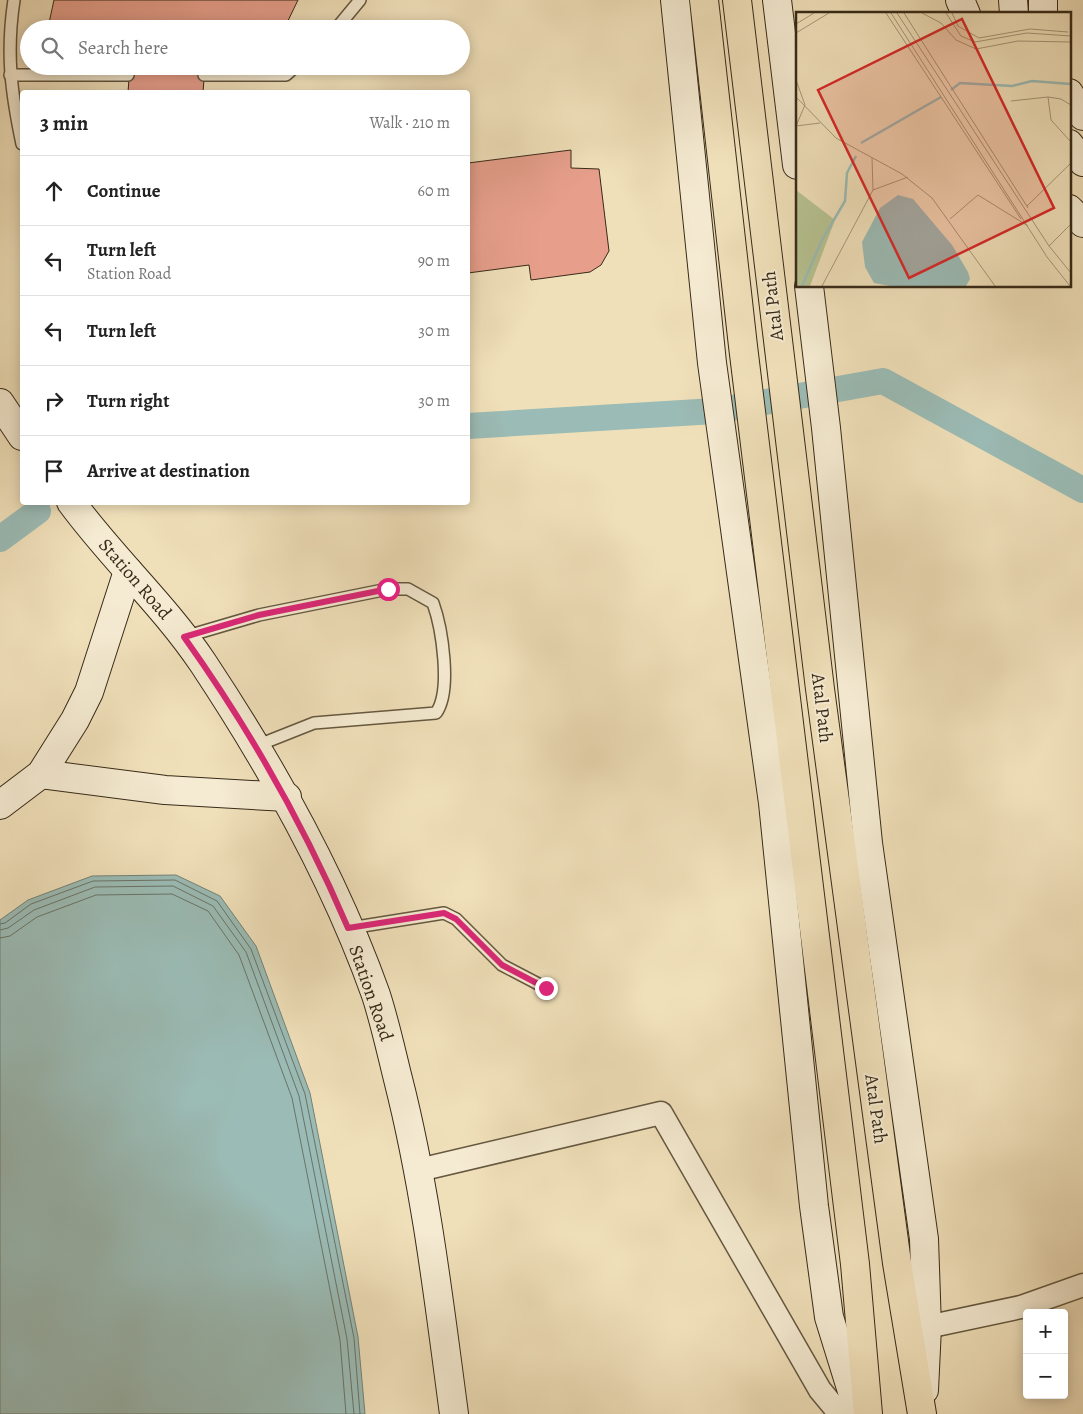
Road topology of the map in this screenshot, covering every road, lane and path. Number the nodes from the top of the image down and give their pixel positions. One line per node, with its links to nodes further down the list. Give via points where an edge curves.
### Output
1 (14, 0): 9 (lane)
2 (360, 0): 10 (lane)
3 (675, 0): 40 (main road, via 712,363 774,803 814,1206 828,1308)
4 (704, 0): 41 (main road, Atal Path, via 855,1264)
5 (737, 0): 42 (main road, Atal Path, via 821,699 897,1263)
6 (777, 0): 19 (main road)
7 (960, 0): 8 (main road)
8 (965, 12)
9 (6, 17): 11 (lane)
10 (343, 20)
11 (10, 75): 12 (lane); 17 (lane)
12 (128, 75)
13 (204, 75): 14 (lane)
14 (286, 75)
15 (1070, 95): 16 (main road)
16 (1083, 116)
17 (20, 135)
18 (1070, 145): 20 (main road)
19 (796, 157)
20 (1083, 162)
21 (1070, 211): 22 (main road)
22 (1083, 223)
23 (809, 288): 37 (main road, via 868,844 924,1239)
24 (0, 403): 25 (main road)
25 (20, 433)
26 (72, 505): 27 (main road, Station Road)
27 (128, 572): 28 (main road, Station Road); 30 (main road, via 89,692)
28 (184, 637): 29 (main road, Station Road); 29 (lane, via 259,615 388,589 408,589 433,603 438,617 445,692 436,713 314,723)
29 (256, 746): 31 (main road, Station Road)
30 (41, 774): 31 (main road, via 165,790); 32 (main road)
31 (287, 798): 33 (main road, Station Road)
32 (0, 805)
33 (348, 928): 34 (lane, via 444,913 456,919 502,965); 35 (main road, Station Road, via 376,995)
34 (546, 988)
35 (419, 1170): 38 (main road, Station Road); 39 (street, via 661,1113 820,1390)
36 (1083, 1285): 37 (street, via 1021,1307)
37 (927, 1327): 42 (main road)
38 (454, 1414)
39 (840, 1414)
40 (859, 1414)
41 (868, 1414)
42 (922, 1414)

